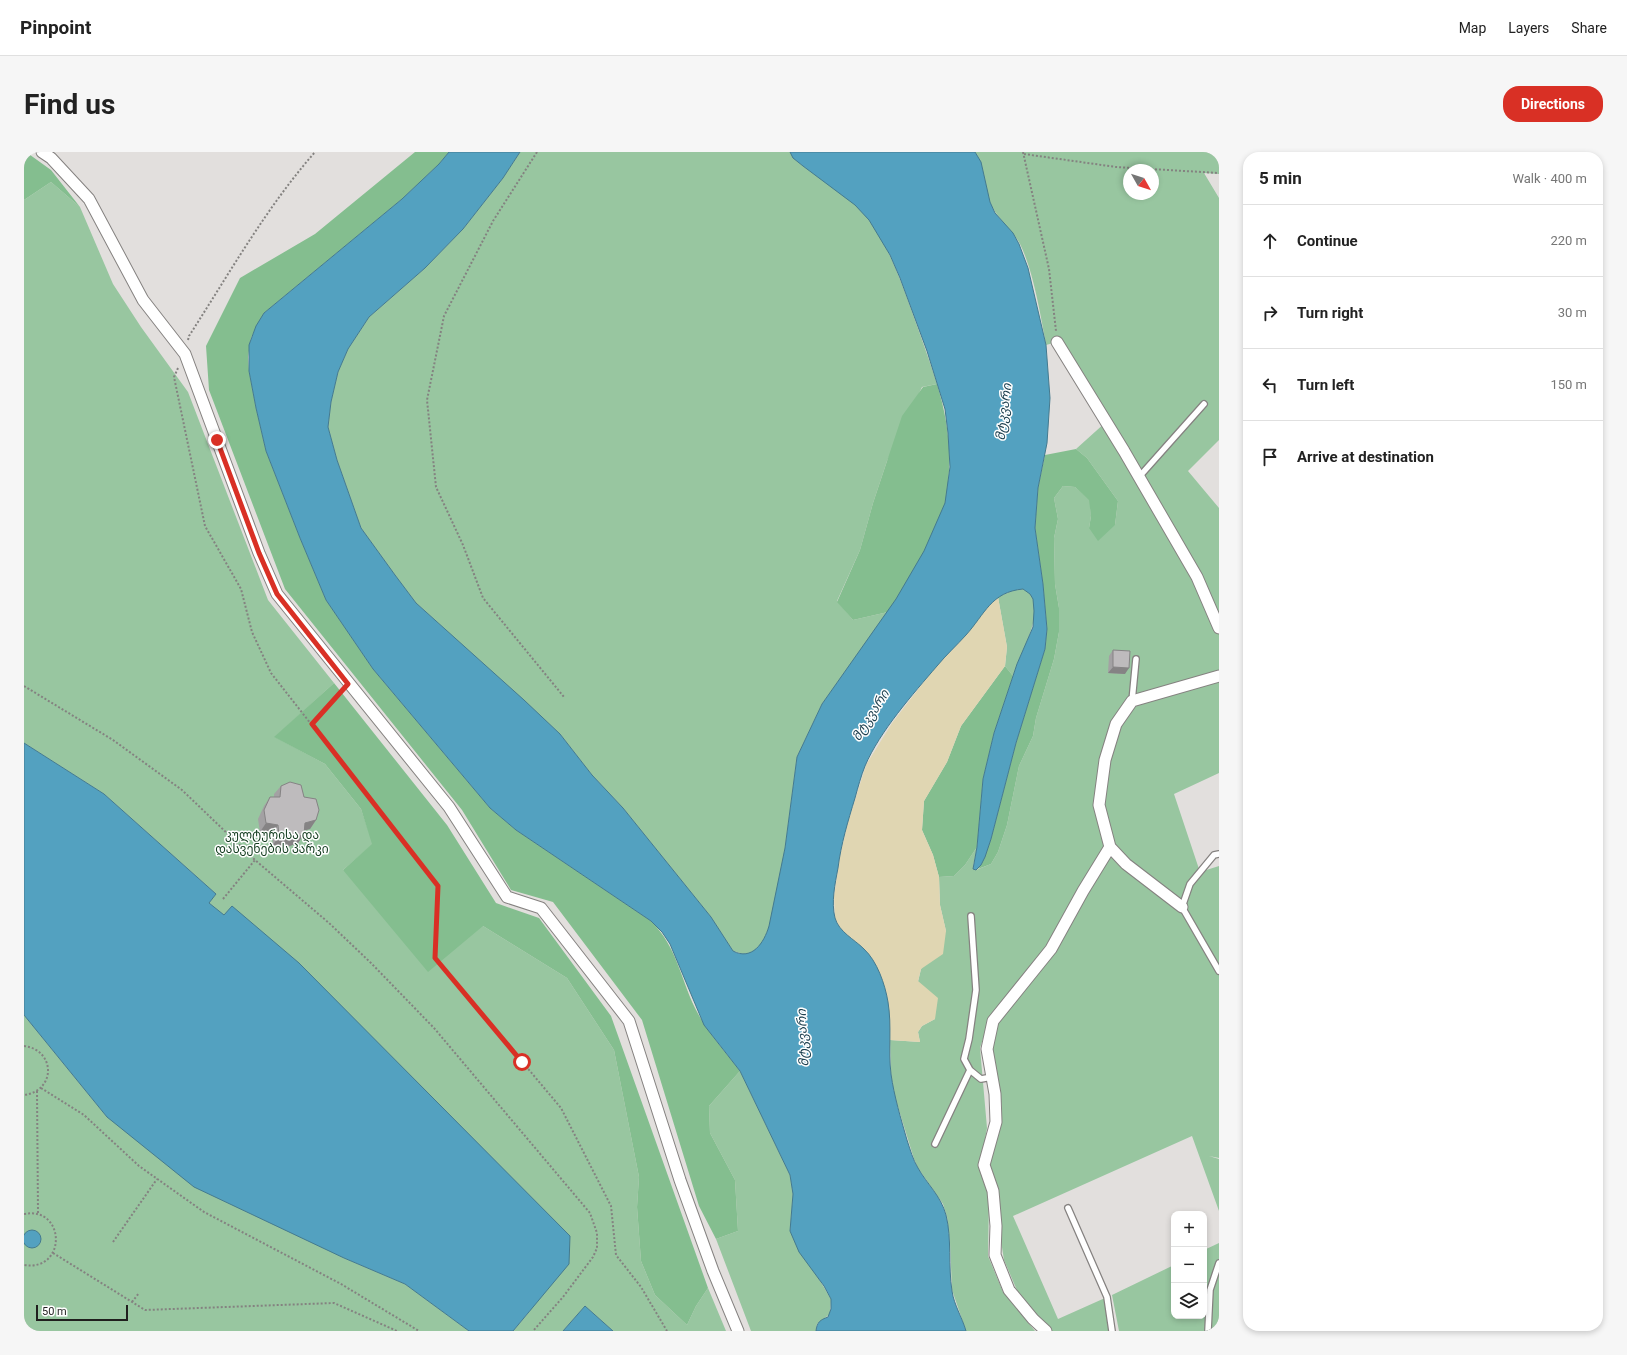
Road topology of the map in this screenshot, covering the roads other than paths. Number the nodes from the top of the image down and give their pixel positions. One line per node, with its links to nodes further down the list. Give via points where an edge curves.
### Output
1 (42, 152): 19 (street, via 51,158 89,199 143,300 184,354 277,594 449,807 507,897 541,908 629,1021 680,1180)
2 (1057, 342): 4 (street)
3 (1204, 404): 4 (lane)
4 (1139, 477): 5 (street, via 1197,577)
5 (1219, 628)
6 (1136, 659): 8 (lane)
7 (1219, 676): 8 (street)
8 (1132, 701): 9 (street, via 1116,724 1105,760 1099,805)
9 (1110, 847): 11 (street, via 1126,864); 15 (street, via 1051,949 993,1021 987,1049)
10 (1219, 854): 11 (lane, via 1214,855 1190,884)
11 (1182, 907): 13 (lane)
12 (970, 916): 14 (lane, via 976,990 964,1059)
13 (1219, 971)
14 (970, 1070): 15 (lane, via 981,1079); 16 (lane)
15 (992, 1078): 20 (street, via 996,1122 984,1165 993,1191 995,1255 1009,1290)
16 (935, 1144)
17 (1068, 1208): 21 (lane, via 1107,1297)
18 (1219, 1263): 22 (lane, via 1210,1290)
19 (738, 1331)
20 (1046, 1331)
21 (1112, 1331)
22 (1208, 1331)

